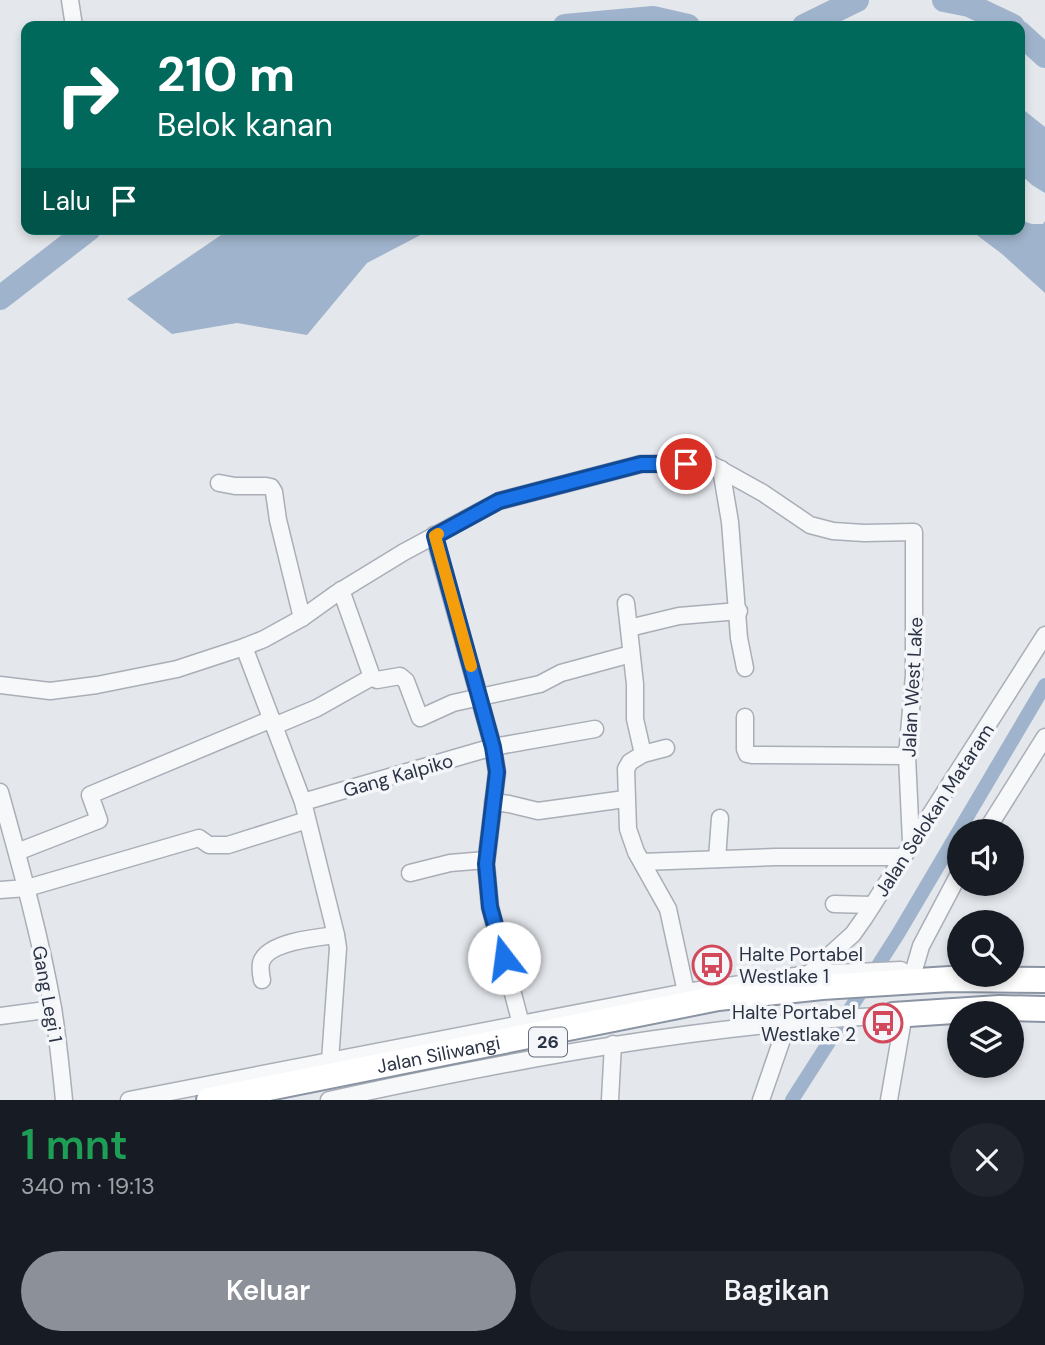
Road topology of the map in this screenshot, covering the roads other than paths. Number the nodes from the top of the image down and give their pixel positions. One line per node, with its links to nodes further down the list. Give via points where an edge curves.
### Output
1 (70, 0): 2 (street)
2 (73, 21)
3 (720, 469): 5 (street, via 709,463 641,464 604,472 499,501); 8 (street); 25 (street, Jalan West Lake, via 810,525 843,532 914,532 914,675)
4 (219, 483): 9 (street, via 266,486 275,492)
5 (435, 536): 6 (street); 17 (street)
6 (341, 590): 9 (street); 15 (street)
7 (626, 603): 10 (street)
8 (739, 611): 10 (street, via 679,616); 14 (street)
9 (302, 618): 12 (street)
10 (628, 628): 13 (street)
11 (1045, 635): 33 (street, Jalan Selokan Mataram)
12 (244, 646): 16 (street, via 177,669 97,685 50,691); 19 (street)
13 (631, 654): 17 (street, via 561,673 540,684); 24 (street, via 635,719)
14 (745, 668)
15 (372, 677): 17 (street, via 400,676 406,681 420,718); 19 (street, via 317,708)
16 (0, 685)
17 (479, 697): 22 (street)
18 (746, 717): 25 (street, via 747,754)
19 (273, 722): 28 (street); 34 (street, via 90,795 99,820)
20 (595, 729): 22 (street, Gang Kalpiko)
21 (1045, 737): 31 (street)
22 (493, 747): 28 (street, Gang Kalpiko); 29 (street, via 497,772)
23 (666, 748): 24 (street)
24 (643, 754): 27 (street, via 626,769)
25 (907, 756): 33 (street, Jalan West Lake)
26 (0, 792): 34 (street, Gang Legi 1)
27 (625, 799): 29 (street, via 538,811); 38 (street, via 628,829)
28 (303, 802): 32 (street)
29 (493, 802): 37 (street)
30 (720, 818): 36 (street)
31 (994, 819)
32 (307, 820): 40 (street, via 228,845 209,845 199,838); 45 (street)
33 (911, 842): 35 (street, Jalan Selokan Mataram)
34 (17, 852): 40 (street, Gang Legi 1)
35 (903, 857): 36 (street); 44 (street, Jalan Selokan Mataram)
36 (717, 859): 38 (street)
37 (486, 860): 39 (street); 63 (street, via 490,907)
38 (642, 862): 55 (street, via 668,909)
39 (410, 873)
40 (27, 888): 41 (street); 58 (street, Gang Legi 1)
41 (0, 890)
42 (947, 896): 48 (street)
43 (835, 904): 44 (street)
44 (872, 905): 57 (street, Jalan Selokan Mataram)
45 (336, 935): 49 (street, via 302,939 274,951 261,963); 65 (street)
46 (1045, 964): 47 (highway)
47 (1024, 965)
48 (907, 970): 50 (highway); 57 (street, via 842,971)
49 (261, 980)
50 (947, 980)
51 (1024, 980): 52 (highway, Jalan Siliwangi / 26)
52 (1045, 980)
53 (947, 982): 57 (highway, Jalan Siliwangi / 26)
54 (992, 987): 56 (highway, Jalan Siliwangi / 26)
55 (686, 992): 57 (street); 63 (street)
56 (1045, 995)
57 (814, 996): 60 (street); 62 (street); 66 (highway, Jalan Siliwangi / 26, via 718,998)
58 (53, 1009): 61 (street); 68 (street, Gang Legi 1)
59 (1045, 1009): 60 (highway)
60 (898, 1015): 75 (street)
61 (0, 1016)
62 (788, 1022): 64 (street); 74 (street)
63 (522, 1024): 66 (street)
64 (613, 1044): 66 (street); 73 (street)
65 (331, 1061): 66 (street); 69 (street)
66 (376, 1072): 67 (highway, Jalan Siliwangi / 26); 71 (highway, Jalan Siliwangi / 26); 72 (street)
67 (248, 1096): 70 (highway, Jalan Siliwangi / 26)
68 (64, 1100)
69 (130, 1100)
70 (209, 1100)
71 (283, 1100)
72 (330, 1100)
73 (610, 1100)
74 (761, 1100)
75 (889, 1100)

